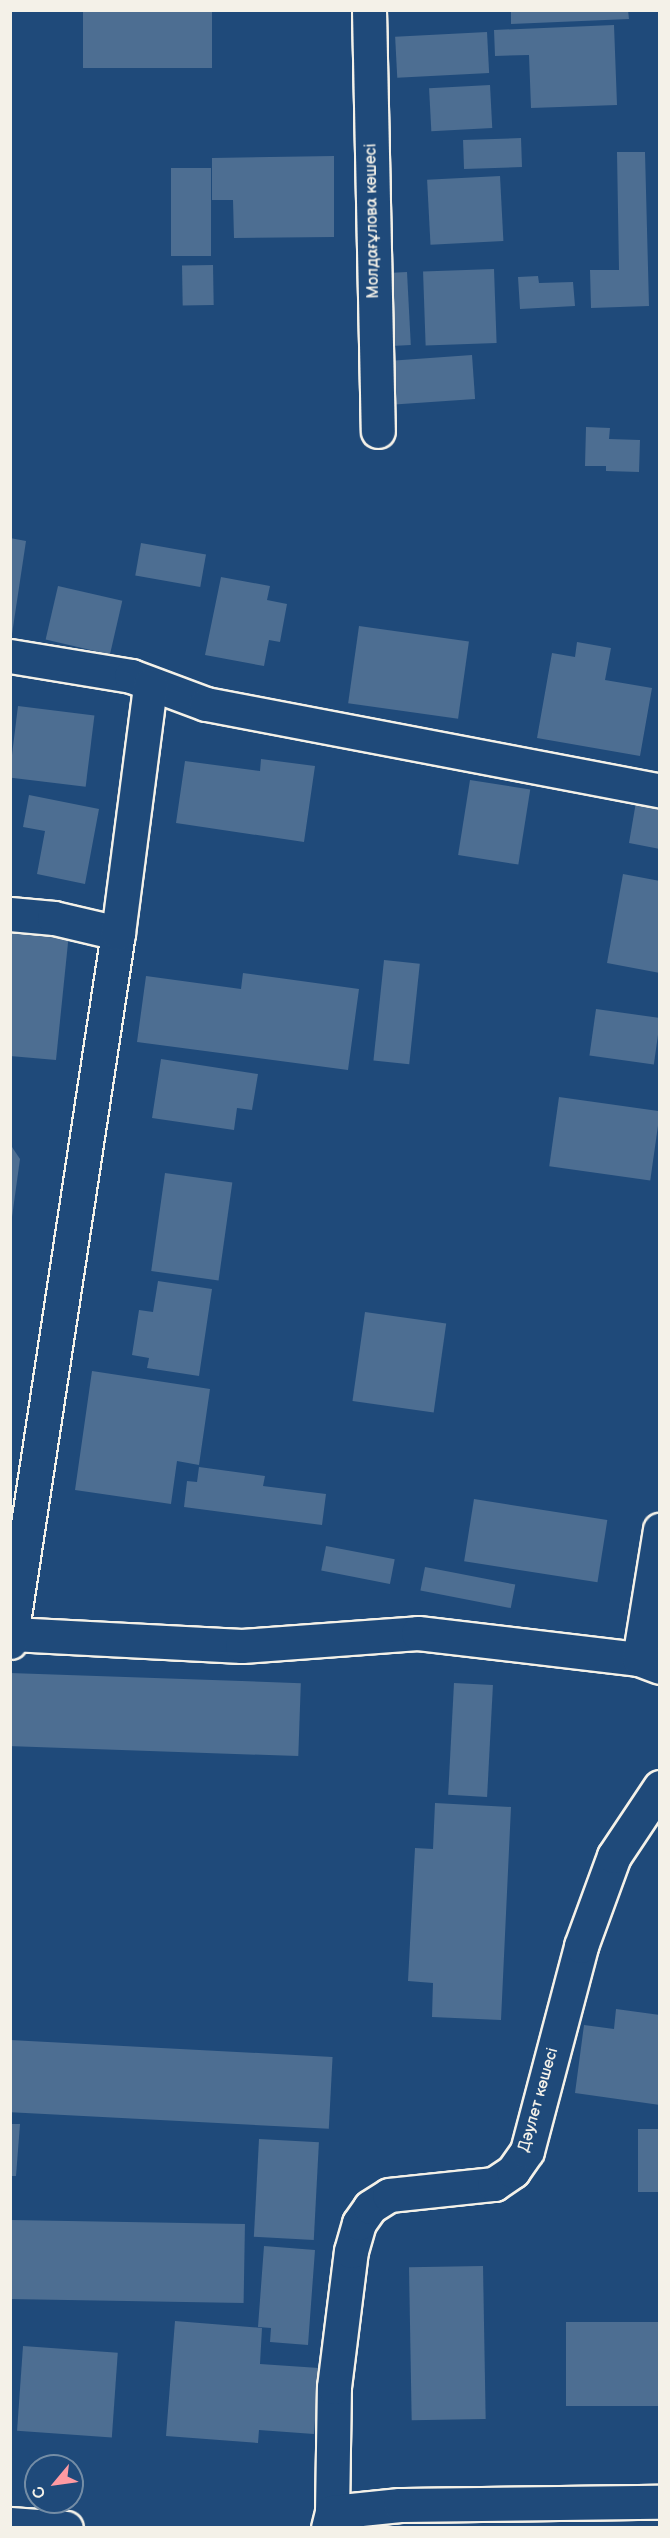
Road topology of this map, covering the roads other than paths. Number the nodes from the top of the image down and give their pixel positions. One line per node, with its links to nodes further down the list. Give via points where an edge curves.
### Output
1 (369, 10): 2 (main road, Молдағұлова көшесі)
2 (378, 431)
3 (10, 656): 4 (main road, via 131,676)
4 (150, 685): 5 (main road, via 206,704); 7 (main road)
5 (660, 791)
6 (10, 914): 7 (main road, via 54,918)
7 (118, 933): 9 (main road)
8 (660, 1530): 10 (main road)
9 (11, 1638): 10 (main road, via 242,1646 418,1633)
10 (649, 1663)
11 (660, 1786): 13 (main road, Дәулет көшесі, via 615,1856 581,1946 527,2151 513,2171 494,2184 388,2195 370,2207 359,2223 351,2251 334,2387)
12 (660, 2502): 13 (main road, via 400,2505)
13 (330, 2520)
14 (10, 2524): 15 (main road)
15 (66, 2528)

